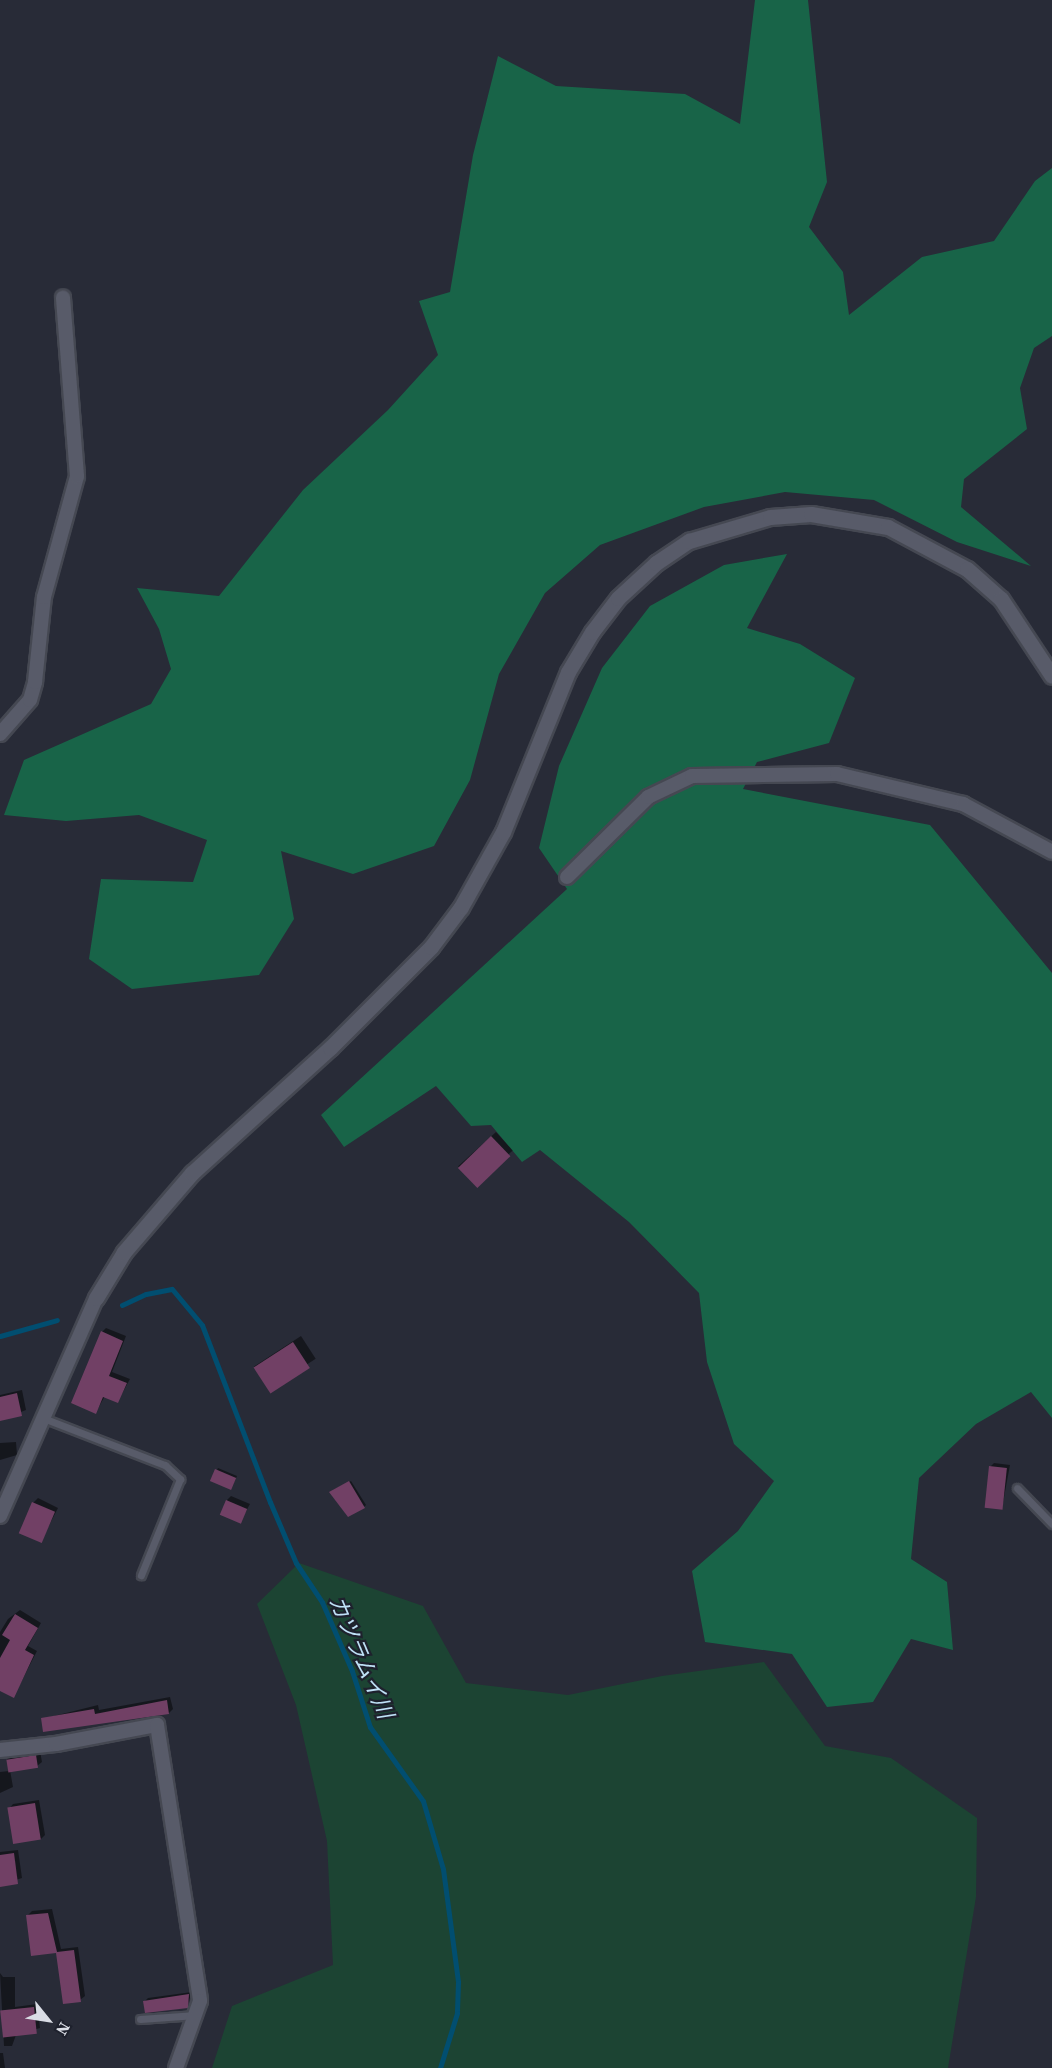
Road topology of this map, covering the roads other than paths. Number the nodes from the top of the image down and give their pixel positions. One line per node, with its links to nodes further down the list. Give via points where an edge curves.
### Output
1 (63, 297): 3 (street, via 77,476 44,597 30,700)
2 (1052, 676): 6 (street, via 992,591 958,563 888,527 811,514 770,517 681,547 618,598 592,632 568,672 503,832 461,907 431,947 338,1041 192,1173 124,1252)
3 (0, 734)
4 (1052, 852): 5 (street, via 963,804 837,774 692,776 648,797)
5 (567, 877)
6 (96, 1298): 7 (street)
7 (43, 1418): 9 (street); 12 (lane, via 165,1465 180,1479)
8 (1017, 1488): 11 (lane)
9 (5, 1498): 10 (street)
10 (0, 1516)
11 (1052, 1524)
12 (141, 1575)
13 (0, 1750): 14 (street, via 157,1725 200,2001)
14 (196, 2015): 15 (lane); 16 (street)
15 (140, 2019)
16 (176, 2068)

